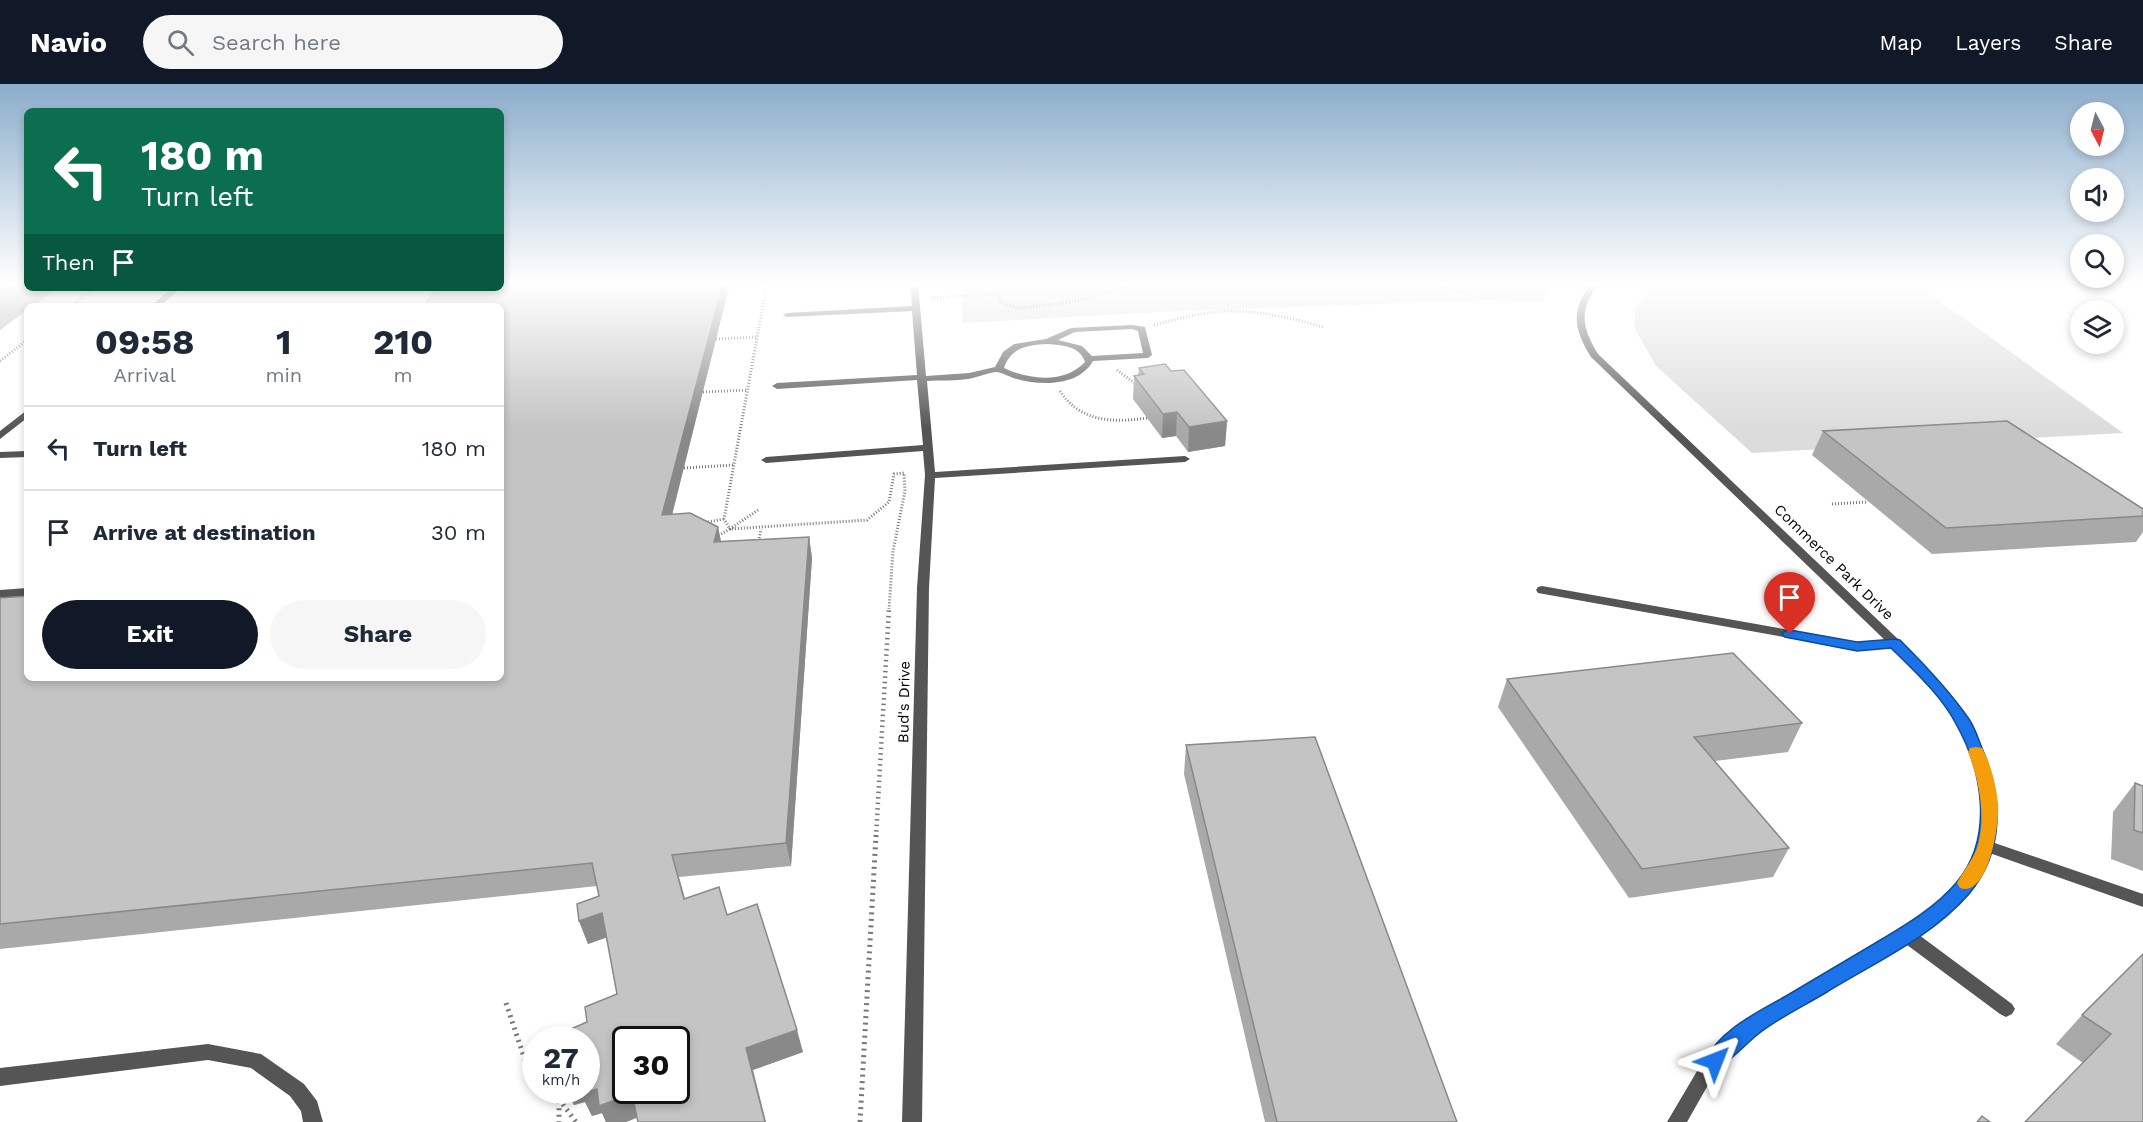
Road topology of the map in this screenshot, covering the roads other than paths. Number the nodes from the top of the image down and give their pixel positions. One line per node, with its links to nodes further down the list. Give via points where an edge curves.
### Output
1 (917, 331): 8 (street, Bud's Drive)
2 (1071, 331): 5 (street)
3 (1143, 331): 6 (street, via 1148,355)
4 (1583, 331): 21 (street, Commerce Park Drive, via 1594,355)
5 (1048, 342): 6 (street, via 1074,346); 7 (street, via 1010,349)
6 (1089, 359): 7 (street, via 1085,369 1057,379 1022,378)
7 (999, 369): 8 (street, via 969,376)
8 (921, 378): 9 (street); 12 (street, Bud's Drive)
9 (777, 386)
10 (24, 416): 11 (street)
11 (0, 436)
12 (928, 448): 16 (street); 17 (street, Bud's Drive)
13 (24, 454): 14 (street)
14 (0, 455)
15 (1185, 459): 17 (street)
16 (765, 460)
17 (930, 475): 28 (street, Bud's Drive, via 923,588)
18 (1542, 590): 21 (street, via 1857,646)
19 (24, 592): 20 (street)
20 (0, 594)
21 (1895, 643): 22 (street, Commerce Park Drive, via 1943,694 1964,723 1982,767 1990,803)
22 (1986, 846): 23 (street); 24 (street, Commerce Park Drive, via 1962,888 1941,909)
23 (2143, 901)
24 (1905, 934): 25 (street); 29 (street, Commerce Park Drive, via 1752,1027 1725,1049 1706,1072)
25 (2006, 1009)
26 (0, 1077): 27 (street, via 208,1052 255,1060 297,1089 310,1107)
27 (313, 1122)
28 (912, 1122)
29 (1677, 1122)

